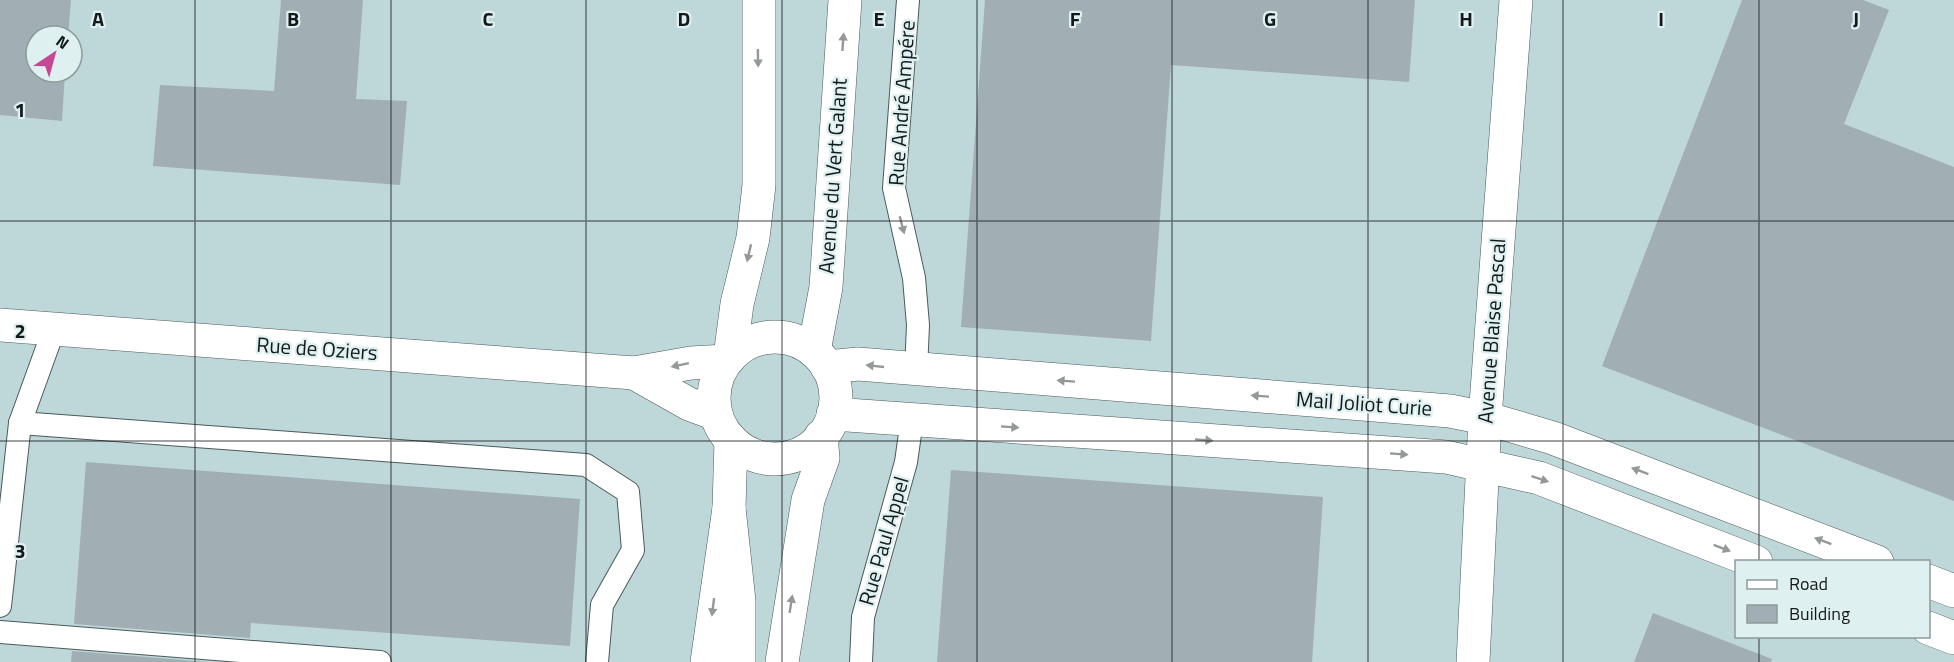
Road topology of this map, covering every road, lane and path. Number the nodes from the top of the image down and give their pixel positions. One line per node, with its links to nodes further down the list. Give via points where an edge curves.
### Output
1 (759, 0): 7 (main road, one-way to 7, via 759,185 753,238)
2 (845, 0): 8 (main road, Avenue du Vert Galant, one-way to 2)
3 (908, 0): 9 (lane, Rue André Ampére, one-way to 9, via 894,188 914,278 918,324)
4 (1516, 0): 11 (main road, Avenue Blaise Pascal)
5 (0, 325): 6 (main road, Rue de Oziers)
6 (54, 329): 10 (main road, Rue de Oziers); 13 (lane)
7 (728, 359): 8 (main road, via 749,342 771,337 794,340); 10 (main road, Rue de Oziers, one-way to 10); 15 (main road, via 714,389)
8 (820, 359): 9 (main road, Mail Joliot Curie, one-way to 8); 14 (main road, via 835,390)
9 (915, 370): 11 (main road, Mail Joliot Curie, one-way to 9, via 1450,411); 12 (main road, Rue André Ampére)
10 (634, 373): 15 (main road, Rue de Oziers)
11 (1485, 418): 16 (main road, Avenue Blaise Pascal); 19 (main road, Mail Joliot Curie, one-way to 11, via 1553,438)
12 (912, 420): 14 (main road); 16 (main road, one-way to 16, via 1446,457); 31 (lane, Rue Paul Appel, via 906,462 863,616)
13 (20, 423): 22 (lane); 27 (lane, via 586,465 628,492 633,550 602,605)
14 (827, 425): 15 (main road, via 806,450 777,459 748,452); 30 (main road, one-way to 14, via 808,500 823,458)
15 (724, 427): 17 (main road)
16 (1483, 464): 18 (main road, one-way to 18, via 1539,478); 32 (main road, Avenue Blaise Pascal)
17 (729, 508): 28 (main road, one-way to 28); 29 (main road, via 739,601)
18 (1753, 560)
19 (1874, 560)
20 (1930, 581): 21 (main road)
21 (1954, 591)
22 (0, 606)
23 (1930, 628): 25 (main road)
24 (0, 632): 26 (lane)
25 (1954, 638)
26 (380, 662)
27 (597, 662)
28 (707, 662)
29 (738, 662)
30 (782, 662)
31 (861, 662)
32 (1473, 662)

